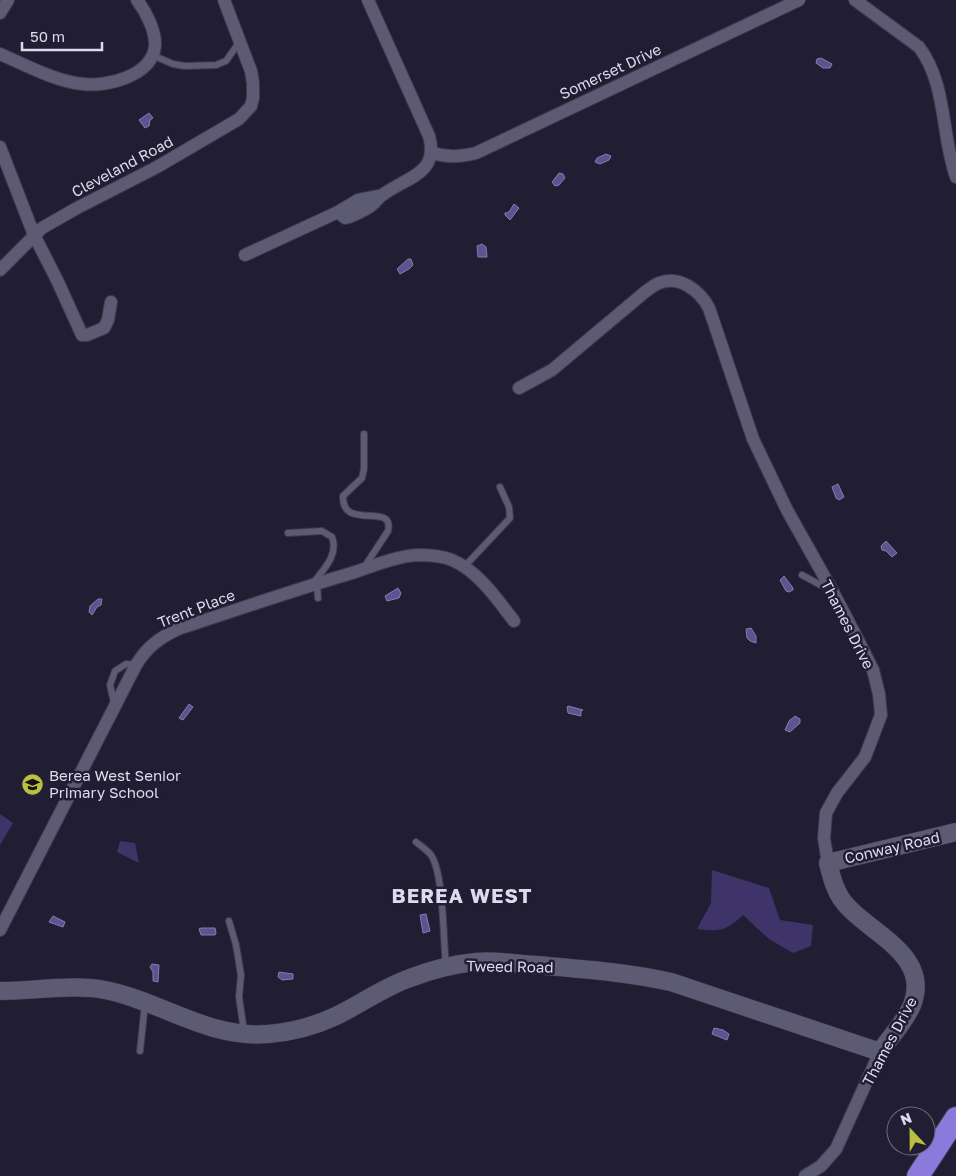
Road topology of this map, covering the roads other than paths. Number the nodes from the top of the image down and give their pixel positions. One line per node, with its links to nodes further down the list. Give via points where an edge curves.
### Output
1 (8, 0): 7 (street)
2 (137, 0): 10 (street, via 152,31 155,46)
3 (224, 0): 8 (street)
4 (368, 0): 12 (street, via 429,136)
5 (799, 0): 12 (street, Somerset Drive, via 476,153 455,157)
6 (855, 0): 13 (street, via 919,47 926,57 938,86 946,143)
7 (0, 12)
8 (240, 41): 10 (lane, via 226,61 216,65 173,64); 14 (street, Cleveland Road, via 251,71 254,91 251,106 239,119 157,167 69,212)
9 (0, 54): 10 (street, via 85,85 129,77 141,70)
10 (152, 55)
11 (0, 147): 14 (street)
12 (432, 153): 15 (street, via 428,165 379,196 373,205 345,218 338,212)
13 (956, 177)
14 (34, 235): 16 (street, Cleveland Road); 17 (street, via 82,335 104,328)
15 (245, 255)
16 (0, 270)
17 (112, 302)
18 (519, 388): 26 (street, Thames Drive, via 552,370 658,283 675,282 694,289 709,308 768,474)
19 (364, 434): 23 (lane, via 362,478 343,496 343,503 351,513 384,517 390,525)
20 (500, 487): 22 (lane, via 510,518)
21 (288, 533): 25 (lane, via 322,531 333,541 330,561)
22 (464, 567): 23 (street, Trent Place, via 452,560 418,555); 28 (street, Trent Place)
23 (362, 569): 25 (street, Trent Place)
24 (802, 575): 26 (lane)
25 (314, 585): 27 (lane); 33 (street, Trent Place, via 178,629 154,642 144,652)
26 (834, 592): 31 (street, Thames Drive, via 873,670 880,715 865,757 826,813 824,838)
27 (318, 598)
28 (514, 621)
29 (956, 832): 31 (street, Conway Road)
30 (416, 842): 34 (lane, via 431,855 436,870)
31 (828, 863): 39 (street, Thames Drive, via 838,894 848,908 900,951 915,977 916,992 912,1006)
32 (229, 921): 37 (lane, via 241,975 239,997)
33 (0, 930)
34 (446, 967): 37 (street, Tweed Road, via 410,978 314,1025 292,1031); 39 (street, Tweed Road, via 477,962 642,975)
35 (1, 990): 36 (street, Tweed Road, via 103,989)
36 (146, 1003): 37 (street, Tweed Road, via 213,1028); 38 (lane)
37 (245, 1035)
38 (140, 1052)
39 (880, 1052): 41 (street, Thames Drive, via 836,1149 821,1166)
40 (956, 1118): 42 (highway)
41 (805, 1176)
42 (918, 1176)

